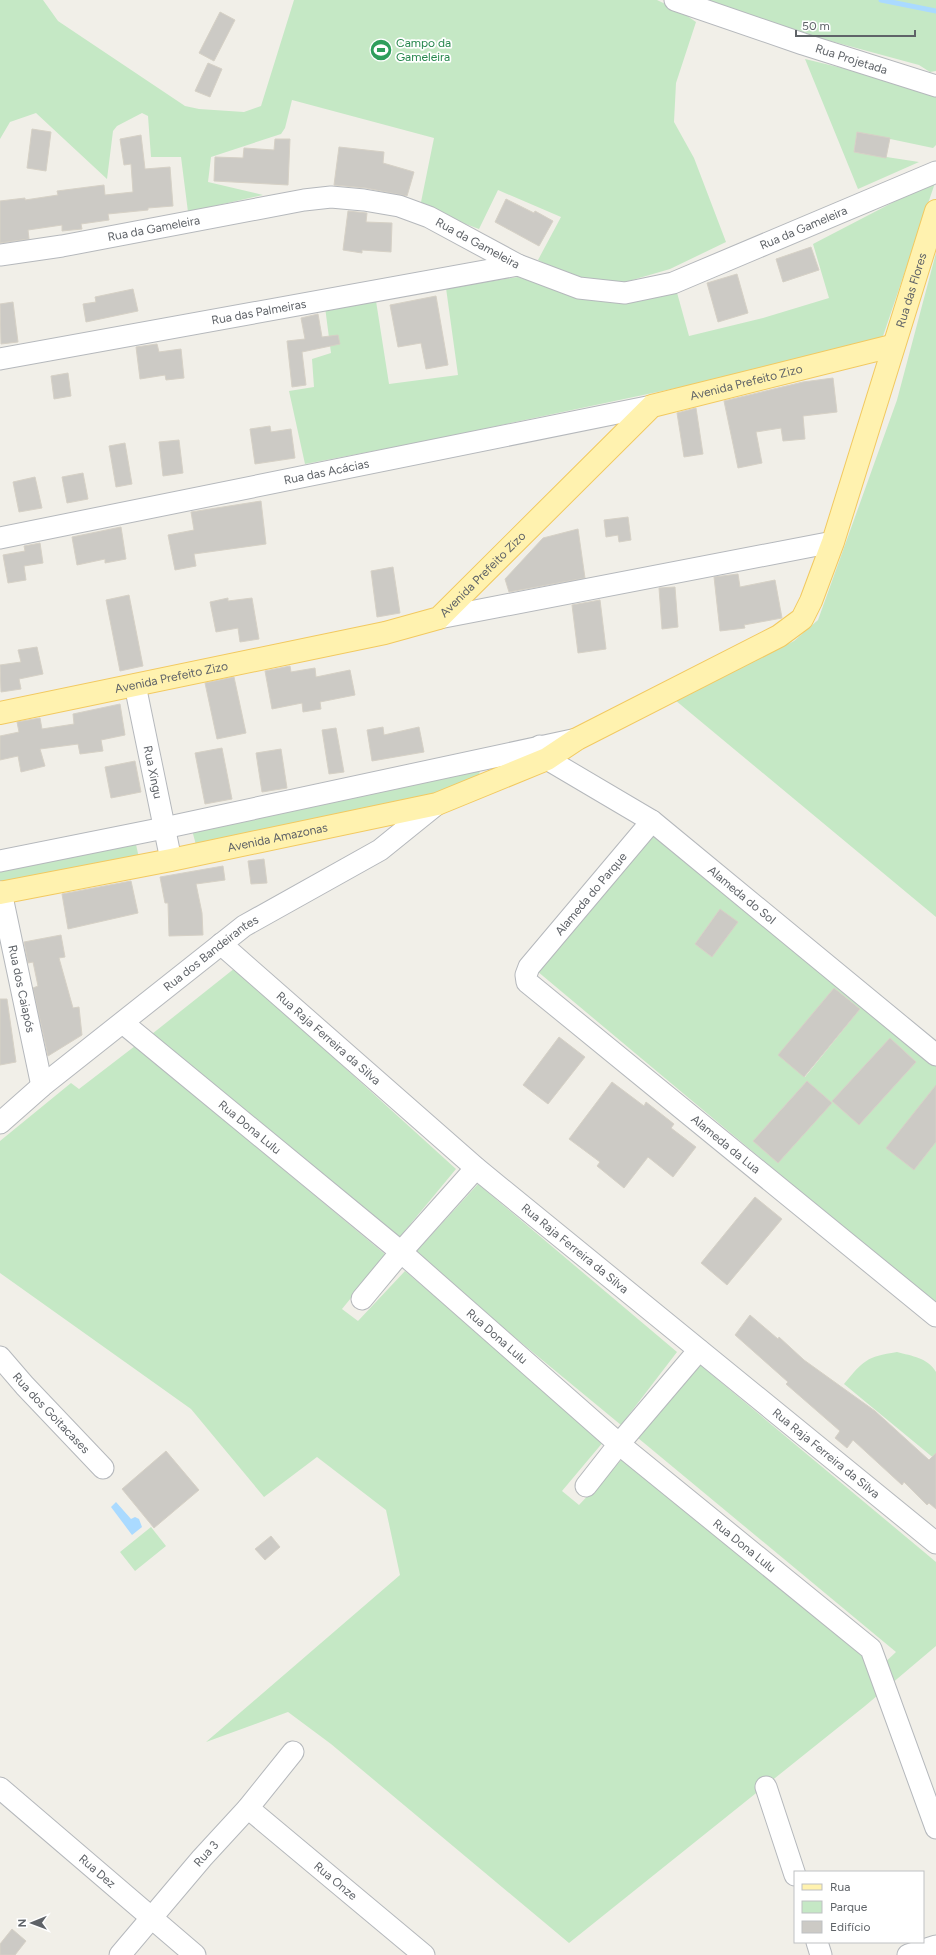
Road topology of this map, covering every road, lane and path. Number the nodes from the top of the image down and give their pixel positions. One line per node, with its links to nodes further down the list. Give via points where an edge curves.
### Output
1 (675, 0): 2 (street, Rua Projetada)
2 (936, 86)
3 (936, 172): 6 (street, Rua da Gameleira, via 673,283 625,293 579,288)
4 (936, 211): 7 (main road, Rua das Flores)
5 (0, 255): 6 (street, Rua da Gameleira, via 331,197 398,206 429,217)
6 (518, 265): 8 (street, Rua das Palmeiras)
7 (892, 346): 9 (main road, Avenida Prefeito Zizo); 11 (main road, Rua das Flores)
8 (0, 359)
9 (652, 406): 10 (street, Rua das Acácias); 12 (main road, Avenida Prefeito Zizo)
10 (0, 538)
11 (833, 542): 12 (street); 15 (main road, Avenida Amazonas, via 802,619 779,636 577,739)
12 (439, 618): 13 (main road, Avenida Prefeito Zizo, via 385,633)
13 (135, 685): 14 (main road, Avenida Prefeito Zizo); 18 (street, Rua Xingu)
14 (0, 713)
15 (544, 753): 16 (main road, Avenida Amazonas); 17 (street, Alameda do Sol); 18 (street)
16 (438, 804): 19 (main road, Avenida Amazonas); 22 (street, Rua dos Bandeirantes, via 380,850 244,926)
17 (652, 821): 23 (street, Alameda do Parque); 25 (street, Alameda do Sol)
18 (164, 828): 19 (street, Rua Xingu); 20 (street)
19 (171, 860): 21 (main road, Avenida Amazonas)
20 (0, 861)
21 (0, 893): 26 (street, Rua dos Caiapós)
22 (221, 944): 24 (street, Rua dos Bandeirantes); 28 (street, Rua Raja Ferreira da Silva)
23 (529, 967): 31 (street, Alameda da Lua, via 527,982 533,988)
24 (123, 1022): 26 (street, Rua dos Bandeirantes); 29 (street, Rua Dona Lulu)
25 (936, 1055)
26 (42, 1086): 27 (street, Rua dos Bandeirantes)
27 (0, 1123)
28 (476, 1168): 29 (street); 32 (street, Rua Raja Ferreira da Silva)
29 (401, 1252): 30 (street); 34 (street, Rua Dona Lulu)
30 (362, 1299)
31 (936, 1316)
32 (699, 1350): 34 (street); 37 (street, Rua Raja Ferreira da Silva)
33 (0, 1357): 35 (street, Rua dos Goitacases)
34 (619, 1444): 36 (street); 42 (street, Rua Dona Lulu, via 871,1650)
35 (103, 1468)
36 (586, 1486)
37 (936, 1543)
38 (293, 1752): 41 (street, Rua 3)
39 (766, 1787): 43 (street)
40 (0, 1788): 44 (street, Rua Dez)
41 (248, 1808): 44 (street, Rua 3); 49 (street, Rua Onze)
42 (936, 1828)
43 (794, 1872)
44 (152, 1918): 47 (street, Rua 3); 48 (street, Rua Dez)
45 (817, 1943): 50 (street)
46 (936, 1946): 51 (street)
47 (120, 1955)
48 (194, 1955)
49 (424, 1955)
50 (821, 1955)
51 (908, 1955)

